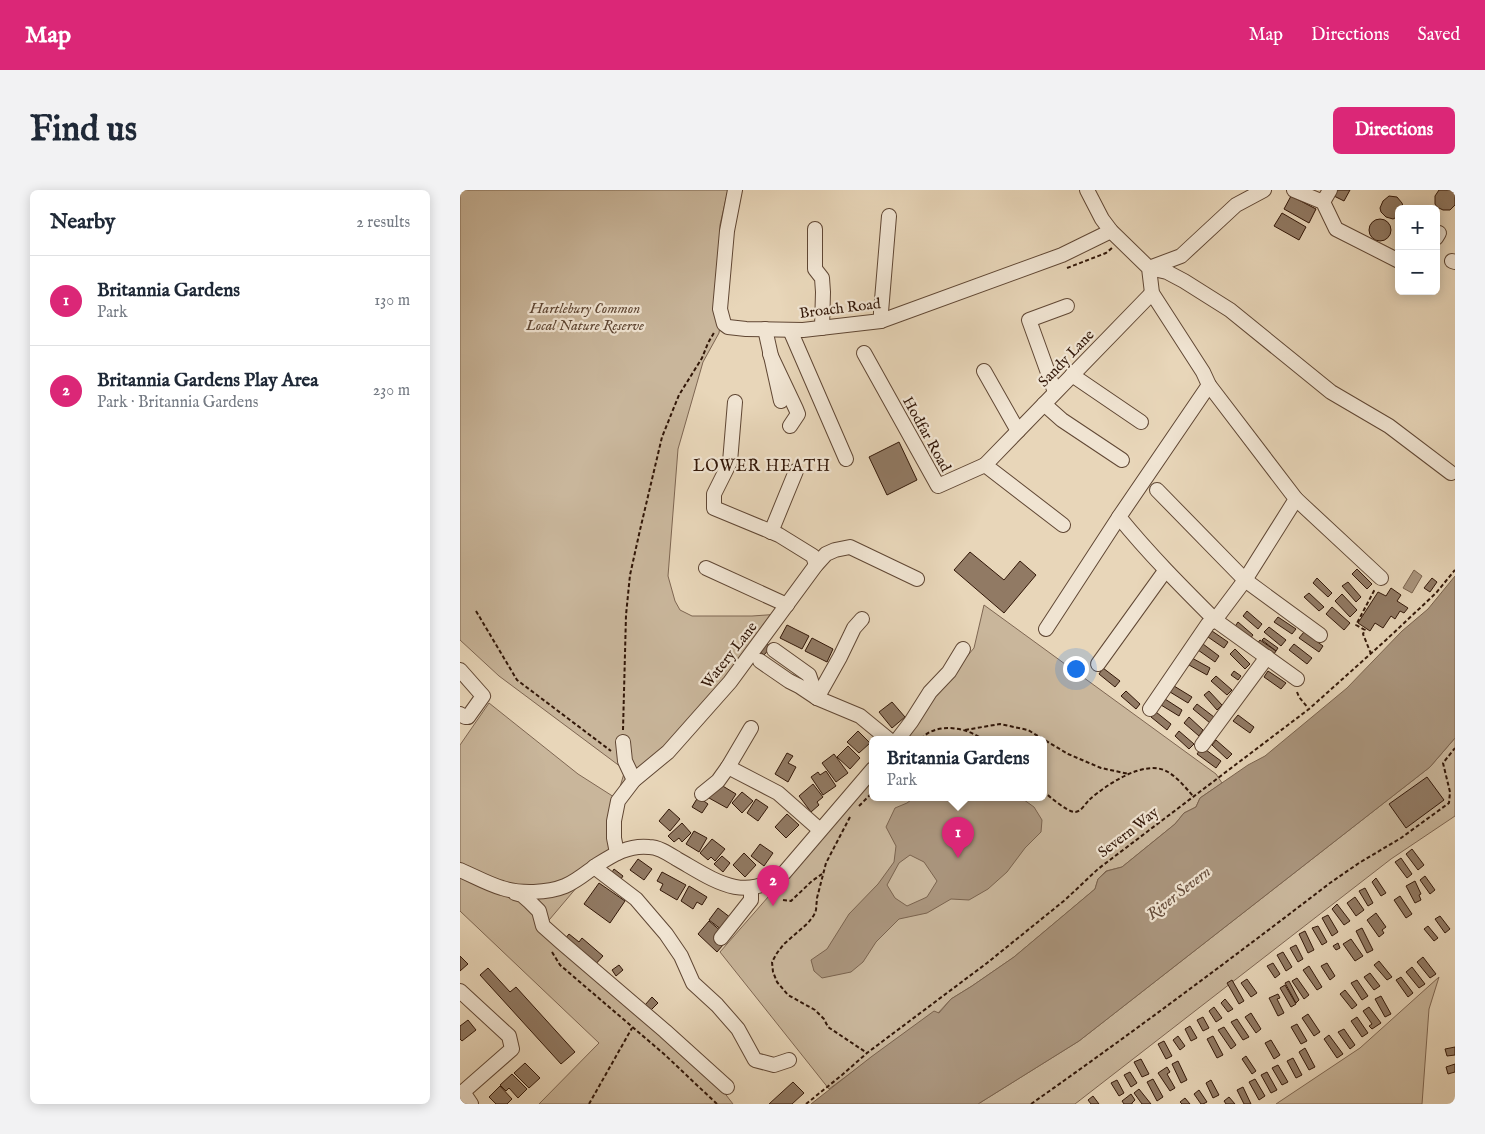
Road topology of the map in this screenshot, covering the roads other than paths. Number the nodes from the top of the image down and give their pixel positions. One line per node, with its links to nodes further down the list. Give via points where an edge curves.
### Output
1 (735, 190): 15 (street, Broach Road, via 727,231 720,309 724,324 728,326)
2 (1087, 190): 8 (street)
3 (1264, 190): 10 (street, via 1236,205 1181,256)
4 (1294, 190): 5 (street)
5 (1327, 196): 9 (street, via 1336,230)
6 (889, 216): 13 (street)
7 (816, 229): 14 (street, via 815,269 822,278)
8 (1111, 231): 10 (street); 13 (street, Broach Road, via 1062,256)
9 (1395, 259)
10 (1149, 268): 11 (street); 33 (street, via 1167,272 1230,310 1331,392 1389,426)
11 (1152, 293): 20 (street, Sandy Lane); 21 (street)
12 (1067, 306): 22 (street, via 1029,320)
13 (881, 321): 14 (street, Broach Road)
14 (822, 328): 16 (street, Broach Road)
15 (765, 329): 16 (street, Broach Road); 18 (street)
16 (790, 330): 29 (street)
17 (864, 353): 31 (street, Hodfar Road, via 938,486)
18 (770, 354): 23 (street); 27 (street, via 798,414)
19 (984, 371): 28 (street)
20 (1072, 375): 22 (street, Sandy Lane); 26 (street)
21 (1209, 385): 35 (street); 36 (street)
22 (1055, 392): 25 (street, Sandy Lane)
23 (781, 401)
24 (735, 402): 38 (street, via 730,462 714,494 714,508)
25 (1044, 404): 28 (street, Sandy Lane); 30 (street)
26 (1141, 422)
27 (790, 426)
28 (1018, 431): 31 (street, Sandy Lane)
29 (846, 459)
30 (1122, 460)
31 (985, 465): 37 (street)
32 (796, 471): 38 (street)
33 (1451, 474)
34 (1158, 490): 44 (street)
35 (1296, 499): 43 (street); 44 (street)
36 (1119, 517): 41 (street); 48 (street)
37 (1063, 525)
38 (771, 532): 39 (street, via 813,556)
39 (816, 565): 42 (street, Watery Lane, via 826,554 850,547); 45 (street, Watery Lane)
40 (706, 568): 45 (street)
41 (1165, 571): 47 (street); 54 (street)
42 (917, 578)
43 (1381, 578)
44 (1245, 580): 47 (street); 49 (street)
45 (787, 605): 67 (street, Watery Lane, via 724,689 668,752)
46 (862, 619): 57 (street)
47 (1216, 620): 52 (street); 58 (street, via 1208,624)
48 (1046, 629)
49 (1320, 635)
50 (963, 649): 62 (street)
51 (774, 650): 57 (street, via 809,675)
52 (1267, 657): 56 (street); 64 (street)
53 (760, 661): 57 (street)
54 (1098, 664)
55 (460, 670): 59 (street, via 483,696 468,717)
56 (1296, 679)
57 (817, 698): 61 (street, via 860,716)
58 (1150, 709)
59 (460, 714)
60 (752, 728): 65 (street)
61 (884, 736)
62 (900, 736)
63 (623, 742): 67 (street, via 625,761)
64 (1202, 745)
65 (728, 766): 68 (street, via 718,781); 69 (street, via 778,793)
66 (869, 774): 69 (street)
67 (634, 780): 70 (street, Watery Lane, via 618,801 614,821)
68 (702, 794)
69 (820, 830): 73 (street, via 784,873)
70 (617, 854): 71 (street); 73 (street, via 631,847 651,846 718,882)
71 (594, 867): 74 (street, via 565,886 552,890); 77 (street, via 636,899 654,920 681,956 692,983 738,1029 755,1060 774,1065)
72 (460, 870): 74 (street)
73 (751, 888): 75 (street, via 751,900)
74 (503, 889): 78 (street, via 522,895 530,902 539,911 543,926)
75 (721, 938)
76 (460, 991): 79 (street, via 510,1036 512,1049 463,1092)
77 (789, 1060)
78 (727, 1087)
79 (471, 1104)

